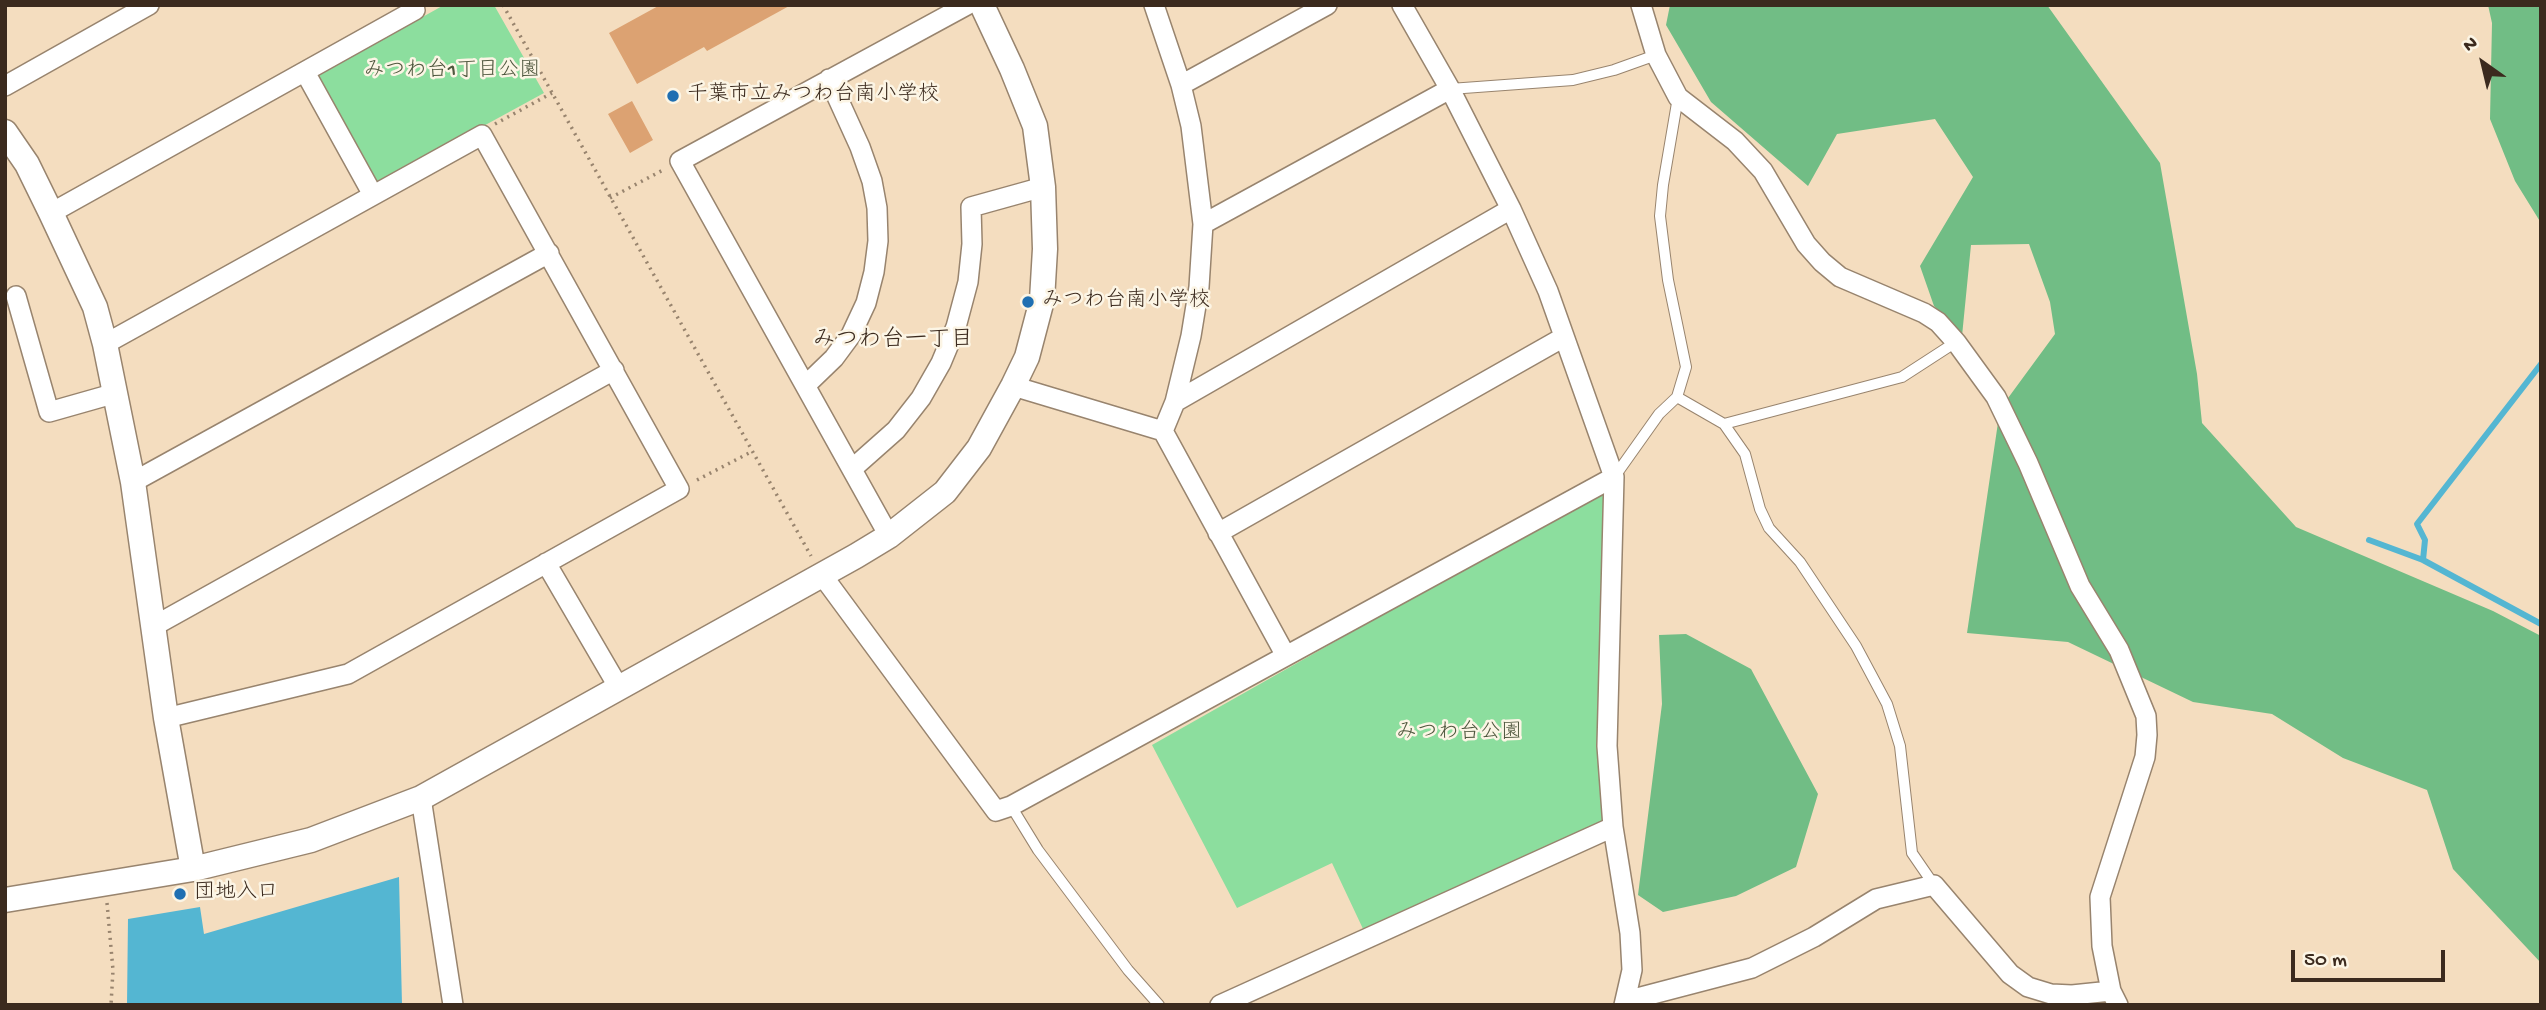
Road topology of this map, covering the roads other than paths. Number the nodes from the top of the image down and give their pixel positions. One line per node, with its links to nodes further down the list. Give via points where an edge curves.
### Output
1 (149, 5): 13 (street)
2 (412, 5): 10 (street, via 415,10)
3 (967, 5): 11 (street)
4 (982, 5): 17 (street, via 1035,126)
5 (1154, 5): 12 (street)
6 (1327, 5): 12 (street)
7 (1402, 5): 14 (street)
8 (1641, 5): 9 (street)
9 (1656, 55): 14 (lane, via 1573,80); 15 (street)
10 (305, 72): 18 (street); 20 (street)
11 (829, 79): 28 (street, via 872,181 878,241 866,303 851,335); 28 (street, via 680,161)
12 (1181, 85): 21 (street)
13 (5, 86)
14 (1450, 89): 19 (street); 21 (street)
15 (1678, 97): 25 (street, via 1735,141 1763,171 1806,244 1822,262 1840,277 1938,321); 31 (lane, via 1660,215 1686,367)
16 (5, 132): 20 (street)
17 (1043, 187): 29 (street, via 1041,300 1027,357); 35 (street, via 971,206 968,282 942,363 896,430)
18 (373, 195): 22 (street, via 482,135); 26 (street)
19 (1511, 209): 24 (street); 32 (street)
20 (51, 213): 26 (street, via 95,307)
21 (1203, 224): 32 (street, via 1199,287)
22 (549, 253): 27 (street); 37 (street)
23 (16, 296): 30 (street, via 50,412)
24 (1564, 337): 36 (street); 38 (street)
25 (1956, 342): 33 (lane, via 1902,377); 52 (street, via 1996,397 2080,586 2119,650 2146,716 2145,757 2100,897 2102,946)
26 (105, 344): 30 (street)
27 (614, 370): 40 (street, via 679,489); 42 (street)
28 (806, 385): 35 (street)
29 (1013, 386): 34 (street); 39 (street, via 979,449 945,492)
30 (116, 393): 37 (street)
31 (1677, 397): 33 (lane); 36 (lane, via 1659,414)
32 (1175, 402): 34 (street)
33 (1724, 424): 50 (lane, via 1745,454 1769,528 1800,562 1856,646 1887,704 1900,746 1912,852)
34 (1163, 431): 38 (street)
35 (852, 469): 39 (street)
36 (1614, 477): 43 (street); 48 (street, via 1607,746)
37 (133, 482): 42 (street)
38 (1218, 533): 43 (street)
39 (888, 536): 41 (street)
40 (547, 563): 44 (street); 45 (street, via 348,674)
41 (822, 575): 44 (street); 47 (street, via 996,811)
42 (154, 626): 45 (street)
43 (1286, 656): 47 (street)
44 (619, 688): 46 (street)
45 (166, 718): 49 (street)
46 (421, 798): 49 (street, via 311,840); 54 (street)
47 (1011, 806): 55 (lane, via 1038,850)
48 (1613, 827): 53 (street, via 1630,933 1632,970); 56 (street)
49 (193, 869): 51 (street)
50 (1934, 886): 52 (street, via 2010,974 2028,987 2051,994); 53 (street, via 1876,899 1752,968)
51 (5, 900)
52 (2115, 998)
53 (1625, 1003)
54 (453, 1005)
55 (1158, 1005)
56 (1220, 1005)

